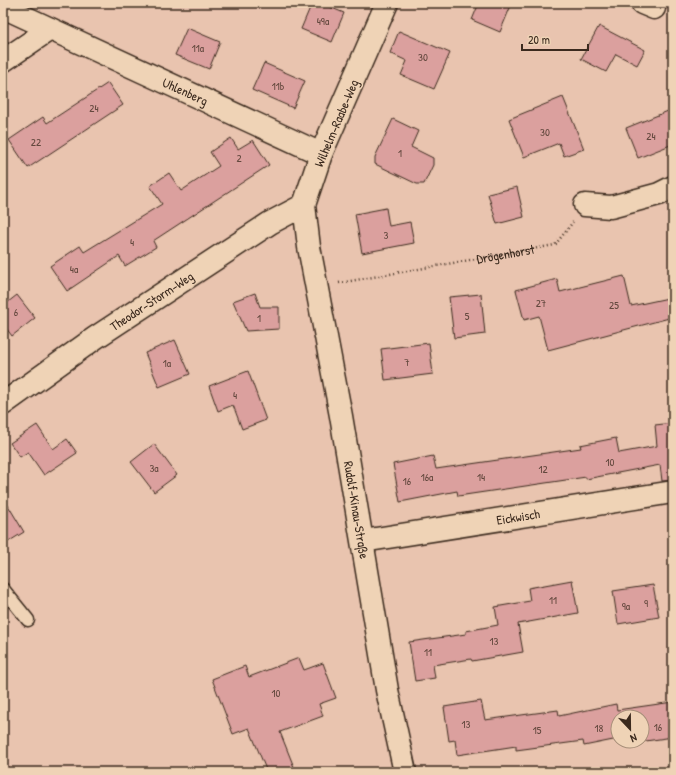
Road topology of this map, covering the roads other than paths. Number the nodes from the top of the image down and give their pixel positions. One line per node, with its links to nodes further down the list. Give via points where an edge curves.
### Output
1 (387, 3): 5 (street, Wilhelm-Raabe-Weg)
2 (3, 7): 3 (street, Uhlenberg)
3 (50, 29): 4 (street); 5 (street, Uhlenberg)
4 (3, 61)
5 (321, 154): 7 (street, Wilhelm-Raabe-Weg)
6 (673, 187): 8 (street, via 659,194 611,207)
7 (304, 205): 9 (street, Wilhelm-Raabe-Weg); 10 (street, Theodor-Storm-Weg, via 270,223 95,338)
8 (585, 205)
9 (309, 247): 12 (street, Rudolf-Kinau-Straße)
10 (3, 404)
11 (673, 492): 12 (street, Eickwisch)
12 (363, 541): 15 (street, Rudolf-Kinau-Straße, via 388,690)
13 (3, 589): 14 (lane)
14 (28, 620)
15 (405, 772)

